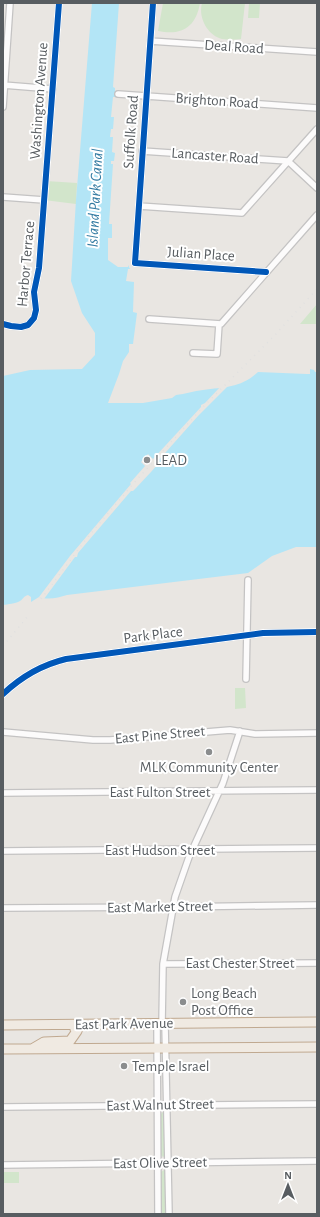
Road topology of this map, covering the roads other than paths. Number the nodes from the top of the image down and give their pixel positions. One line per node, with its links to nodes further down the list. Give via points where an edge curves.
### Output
1 (10, 3): 6 (street)
2 (59, 3): 7 (street, Washington Avenue)
3 (153, 3): 4 (street, Suffolk Road)
4 (150, 41): 5 (street, Deal Road); 9 (street, Suffolk Road)
5 (317, 52)
6 (4, 86): 7 (street); 10 (street)
7 (53, 89): 17 (street, Washington Avenue)
8 (118, 94): 9 (street, Brighton Road)
9 (146, 96): 11 (street, Brighton Road); 13 (street, Suffolk Road)
10 (3, 107)
11 (317, 108)
12 (317, 128): 14 (street)
13 (142, 151): 14 (street, Lancaster Road); 18 (street, Suffolk Road)
14 (288, 161): 15 (street); 18 (street, via 242,213)
15 (317, 188)
16 (3, 198): 17 (street)
17 (44, 200): 23 (street, Harbor Terrace, via 40,268 34,292 34,318 28,325 21,327)
18 (139, 206): 20 (street, Suffolk Road)
19 (317, 215): 21 (street)
20 (135, 262): 21 (street, Julian Place)
21 (266, 272): 24 (street)
22 (149, 319): 24 (street)
23 (3, 324)
24 (219, 324): 25 (street, via 217,354)
25 (193, 353)
26 (248, 580): 28 (street)
27 (317, 632): 28 (street, Park Place, via 279,632)
28 (247, 636): 29 (street); 30 (street, Park Place, via 76,657 37,669)
29 (246, 679)
30 (3, 694)
31 (240, 731): 32 (street, East Pine Street, via 110,740); 33 (street, East Pine Street, via 255,734); 35 (street)
32 (3, 732)
33 (317, 733)
34 (317, 790): 35 (street, East Fulton Street)
35 (218, 792): 36 (street, East Fulton Street); 38 (street)
36 (3, 793)
37 (317, 848): 38 (street, East Hudson Street)
38 (192, 850): 39 (street, East Hudson Street); 41 (street)
39 (3, 851)
40 (317, 904): 41 (street, East Market Street)
41 (173, 907): 42 (street, East Market Street); 44 (street)
42 (3, 908)
43 (317, 963): 44 (street, East Chester Street)
44 (163, 964): 46 (street)
45 (317, 1022): 46 (highway, East Park Avenue)
46 (161, 1024): 48 (highway, East Park Avenue); 50 (street)
47 (3, 1025): 48 (highway, East Park Avenue)
48 (76, 1025): 52 (highway, via 77,1031 70,1041 44,1042)
49 (317, 1046): 50 (highway, East Park Avenue)
50 (161, 1048): 52 (highway, East Park Avenue); 54 (street); 55 (street)
51 (3, 1049): 52 (highway, East Park Avenue)
52 (32, 1049)
53 (317, 1104): 55 (street, East Walnut Street)
54 (157, 1105): 55 (street, East Walnut Street); 56 (street, East Walnut Street); 58 (street)
55 (167, 1105): 59 (street)
56 (3, 1107)
57 (317, 1161): 59 (street, East Olive Street)
58 (158, 1163): 59 (street, East Olive Street); 60 (street, East Olive Street); 61 (street)
59 (168, 1163): 62 (street)
60 (3, 1165)
61 (158, 1214)
62 (169, 1214)

